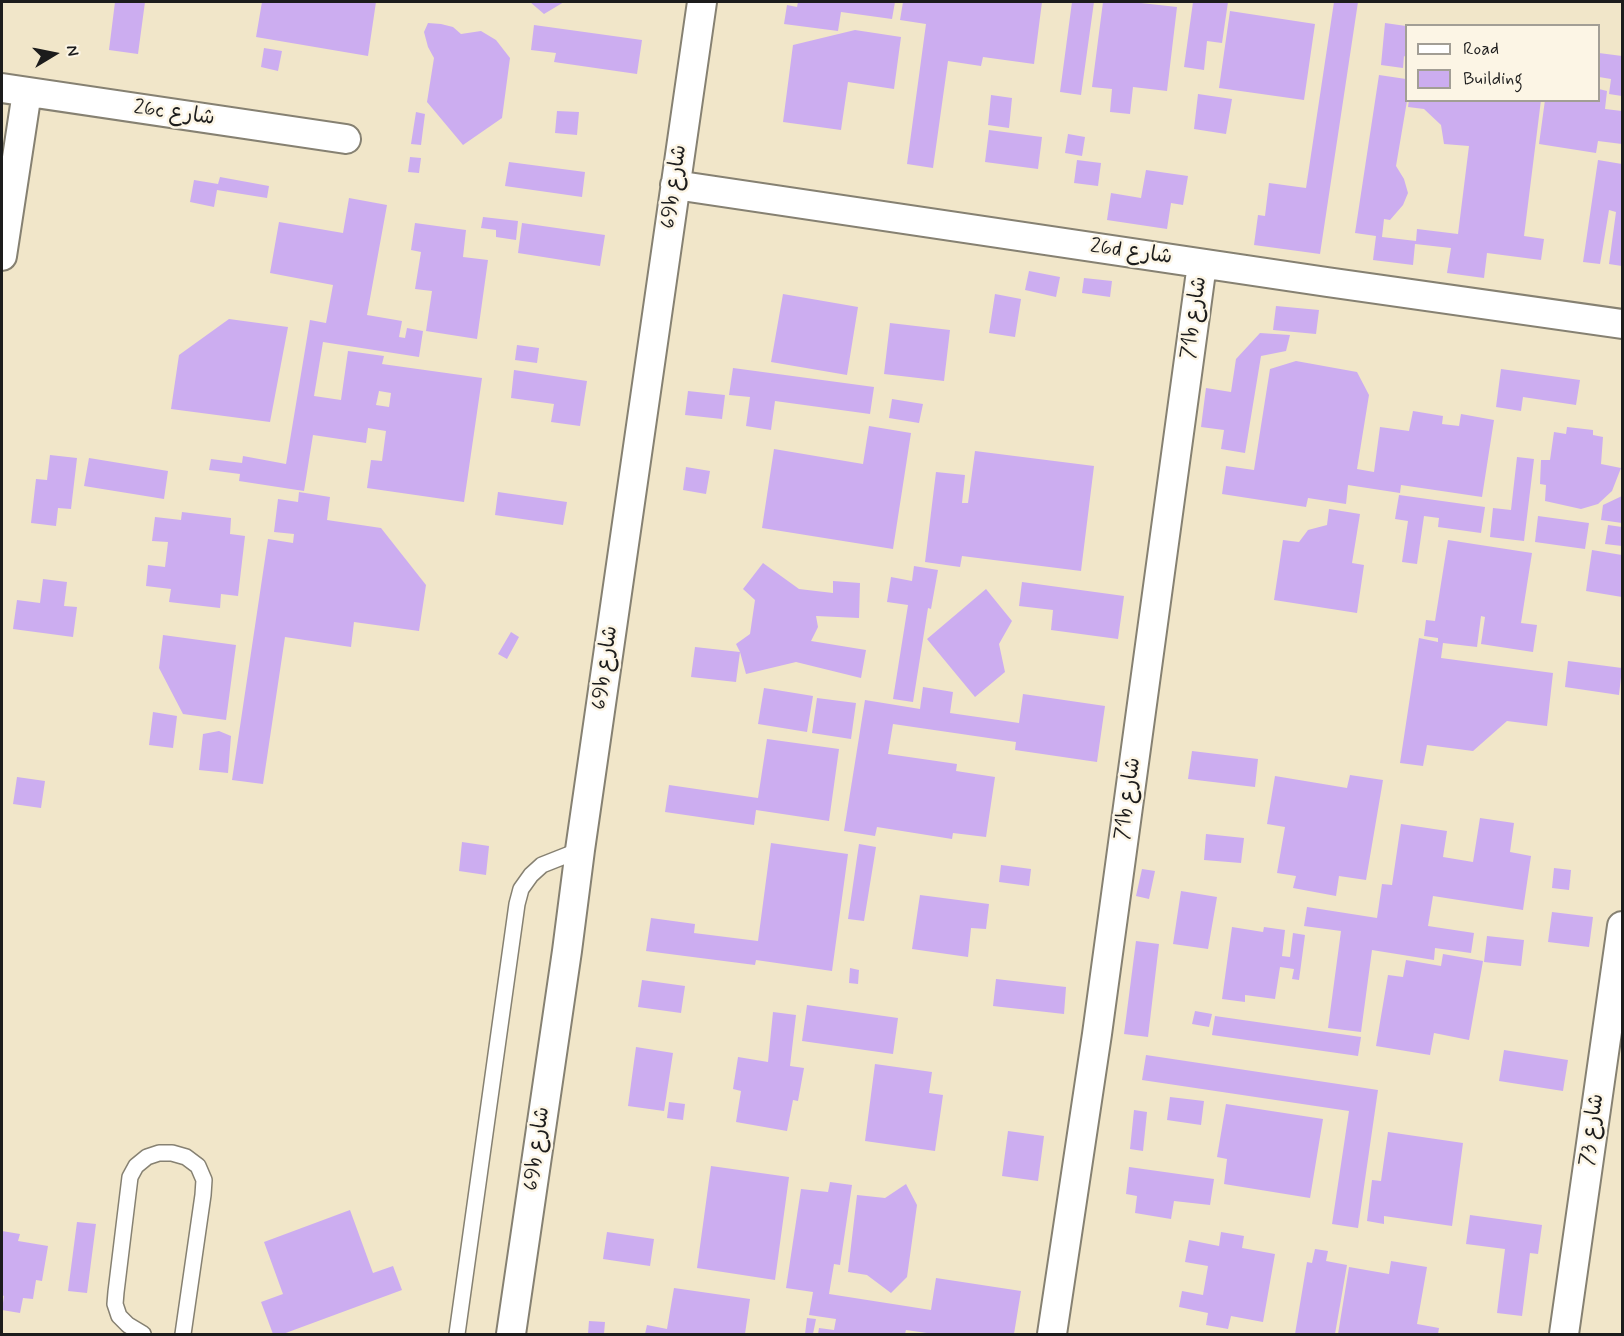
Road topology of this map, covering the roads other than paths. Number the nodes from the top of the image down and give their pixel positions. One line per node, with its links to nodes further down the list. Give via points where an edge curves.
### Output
1 (702, 2): 4 (street, 69b شارع)
2 (14, 90): 3 (street, 26c شارع); 5 (street)
3 (346, 139)
4 (675, 185): 6 (street, 26d شارع); 8 (street, 69b شارع)
5 (2, 256)
6 (1202, 264): 7 (street, 26d شارع); 14 (street, 71b شارع)
7 (1623, 324)
8 (580, 850): 12 (lane, via 542,865 522,889 517,904); 13 (street, 69b شارع)
9 (1623, 926): 15 (street, شارع 73)
10 (143, 1335): 11 (lane, via 119,1316 115,1304 130,1177 147,1157 172,1153 198,1166 204,1180)
11 (183, 1335)
12 (457, 1335)
13 (511, 1335)
14 (1052, 1335)
15 (1564, 1335)

